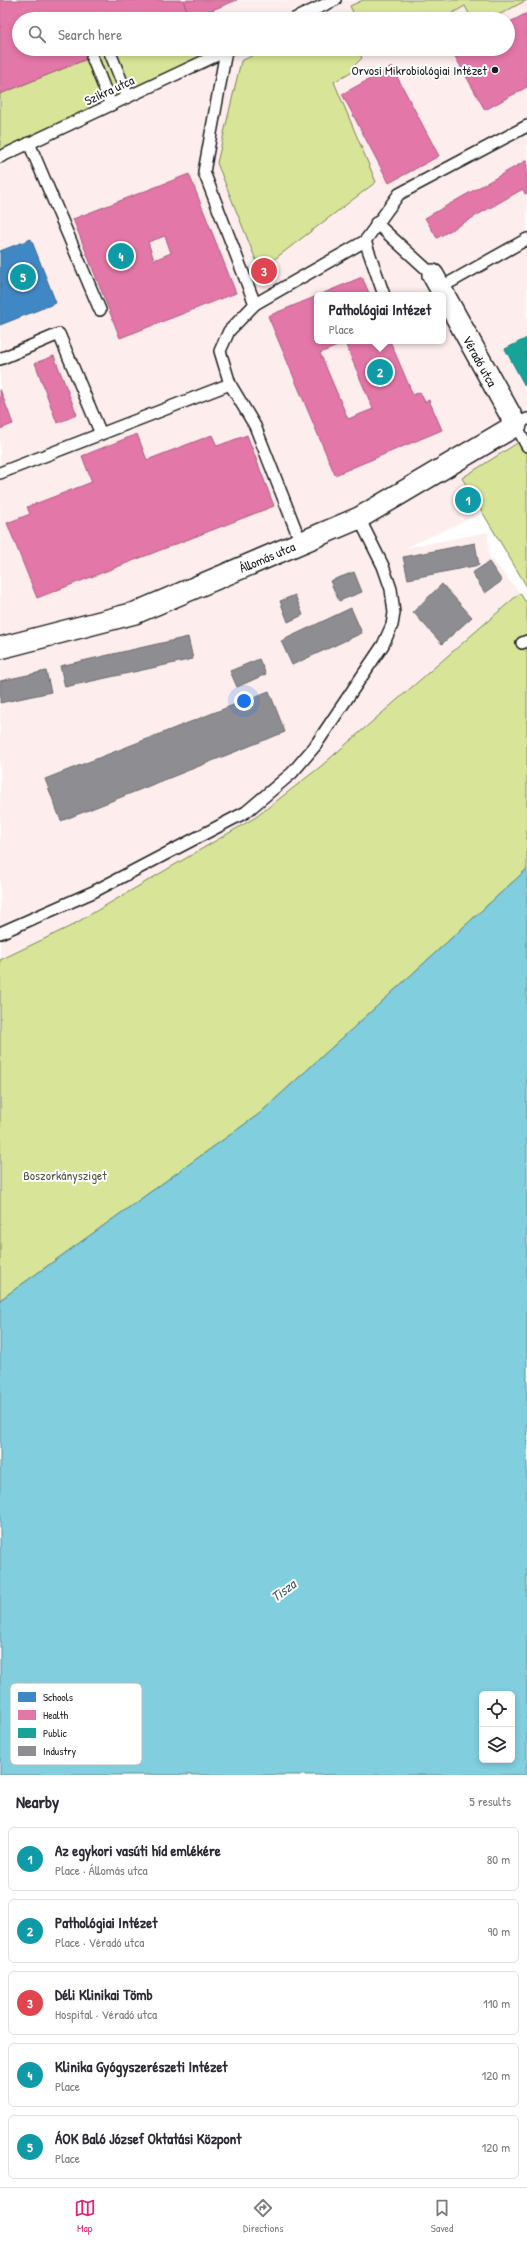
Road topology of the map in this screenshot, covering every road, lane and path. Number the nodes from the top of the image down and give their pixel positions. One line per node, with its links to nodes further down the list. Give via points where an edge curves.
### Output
1 (335, 0): 2 (lane)
2 (309, 12)
3 (111, 56): 7 (lane)
4 (215, 56): 7 (lane, Szikra utca)
5 (227, 56): 19 (lane, via 204,172)
6 (92, 57): 8 (lane)
7 (128, 97): 8 (lane, Szikra utca)
8 (111, 104): 10 (lane, Szikra utca)
9 (527, 126): 12 (lane, via 399,194)
10 (29, 143): 11 (lane, Szikra utca); 20 (lane)
11 (0, 157)
12 (376, 223): 14 (lane); 15 (lane)
13 (527, 239): 15 (lane)
14 (365, 241): 16 (lane); 19 (lane)
15 (436, 282): 17 (street, Véradó utca)
16 (383, 292)
17 (442, 292)
18 (446, 298): 23 (street, Véradó utca)
19 (255, 304): 22 (lane, via 229,331 220,351)
20 (100, 310)
21 (0, 359): 24 (lane, via 59,334)
22 (230, 384): 24 (lane); 28 (lane, via 255,426)
23 (522, 422): 25 (lane); 27 (street, Állomás utca)
24 (101, 434): 26 (lane)
25 (527, 446)
26 (0, 473)
27 (360, 518): 28 (street, Állomás utca); 30 (lane, via 391,589 394,613 392,625 384,645 315,746 292,773 246,812 93,892)
28 (301, 543): 29 (street, Állomás utca, via 135,613)
29 (0, 648)
30 (0, 933)

